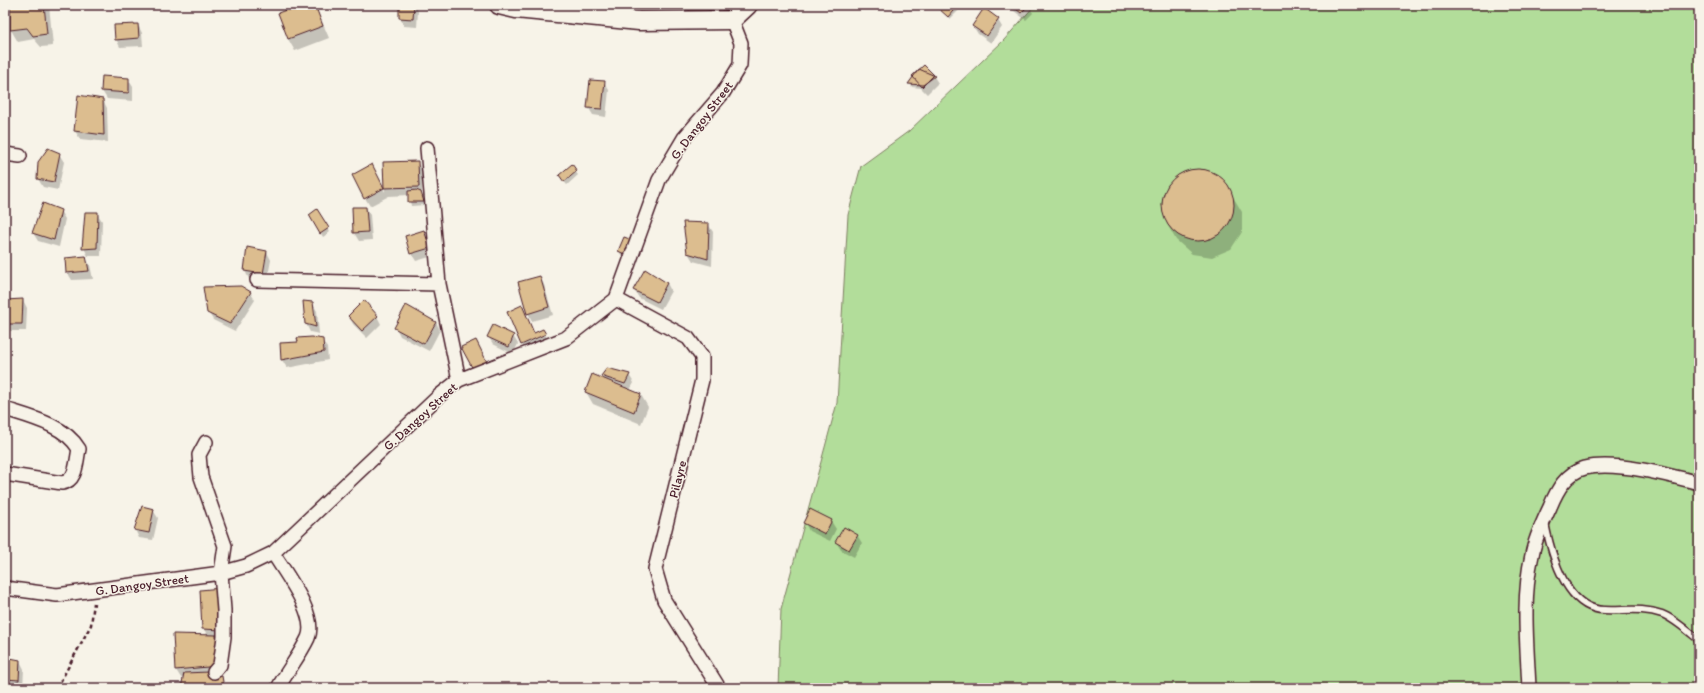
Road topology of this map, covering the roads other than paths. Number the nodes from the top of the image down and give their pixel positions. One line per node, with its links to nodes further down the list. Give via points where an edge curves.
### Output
1 (499, 5): 3 (street, via 516,10 639,21)
2 (748, 5): 3 (street)
3 (732, 20): 9 (street, G. Dangoy Street, via 741,43 740,65 723,93 684,138 659,180)
4 (427, 148): 8 (street)
5 (5, 154): 6 (street)
6 (20, 156)
7 (257, 280): 8 (street)
8 (439, 284): 10 (street)
9 (616, 299): 10 (street, G. Dangoy Street, via 566,338); 22 (street, Pilayre, via 688,338 702,357 702,380 655,569 664,600)
10 (460, 380): 16 (street, G. Dangoy Street, via 440,395)
11 (5, 410): 13 (street, via 35,418 63,432 74,440 79,449 72,479 68,482)
12 (206, 442): 17 (street, via 199,454 199,464 201,477 225,546)
13 (5, 474)
14 (1699, 483): 15 (street, via 1627,468 1584,468 1572,474 1559,486)
15 (1544, 520): 19 (lane, via 1554,562 1565,583 1591,608 1636,609 1663,614); 23 (street, via 1532,554 1527,594)
16 (273, 553): 17 (street, G. Dangoy Street, via 246,566); 21 (street, via 303,604 310,622 308,637)
17 (221, 573): 18 (street, G. Dangoy Street, via 57,595); 20 (street, via 224,637 220,665)
18 (5, 588)
19 (1699, 640)
20 (214, 672)
21 (278, 688)
22 (719, 688)
23 (1529, 688)

